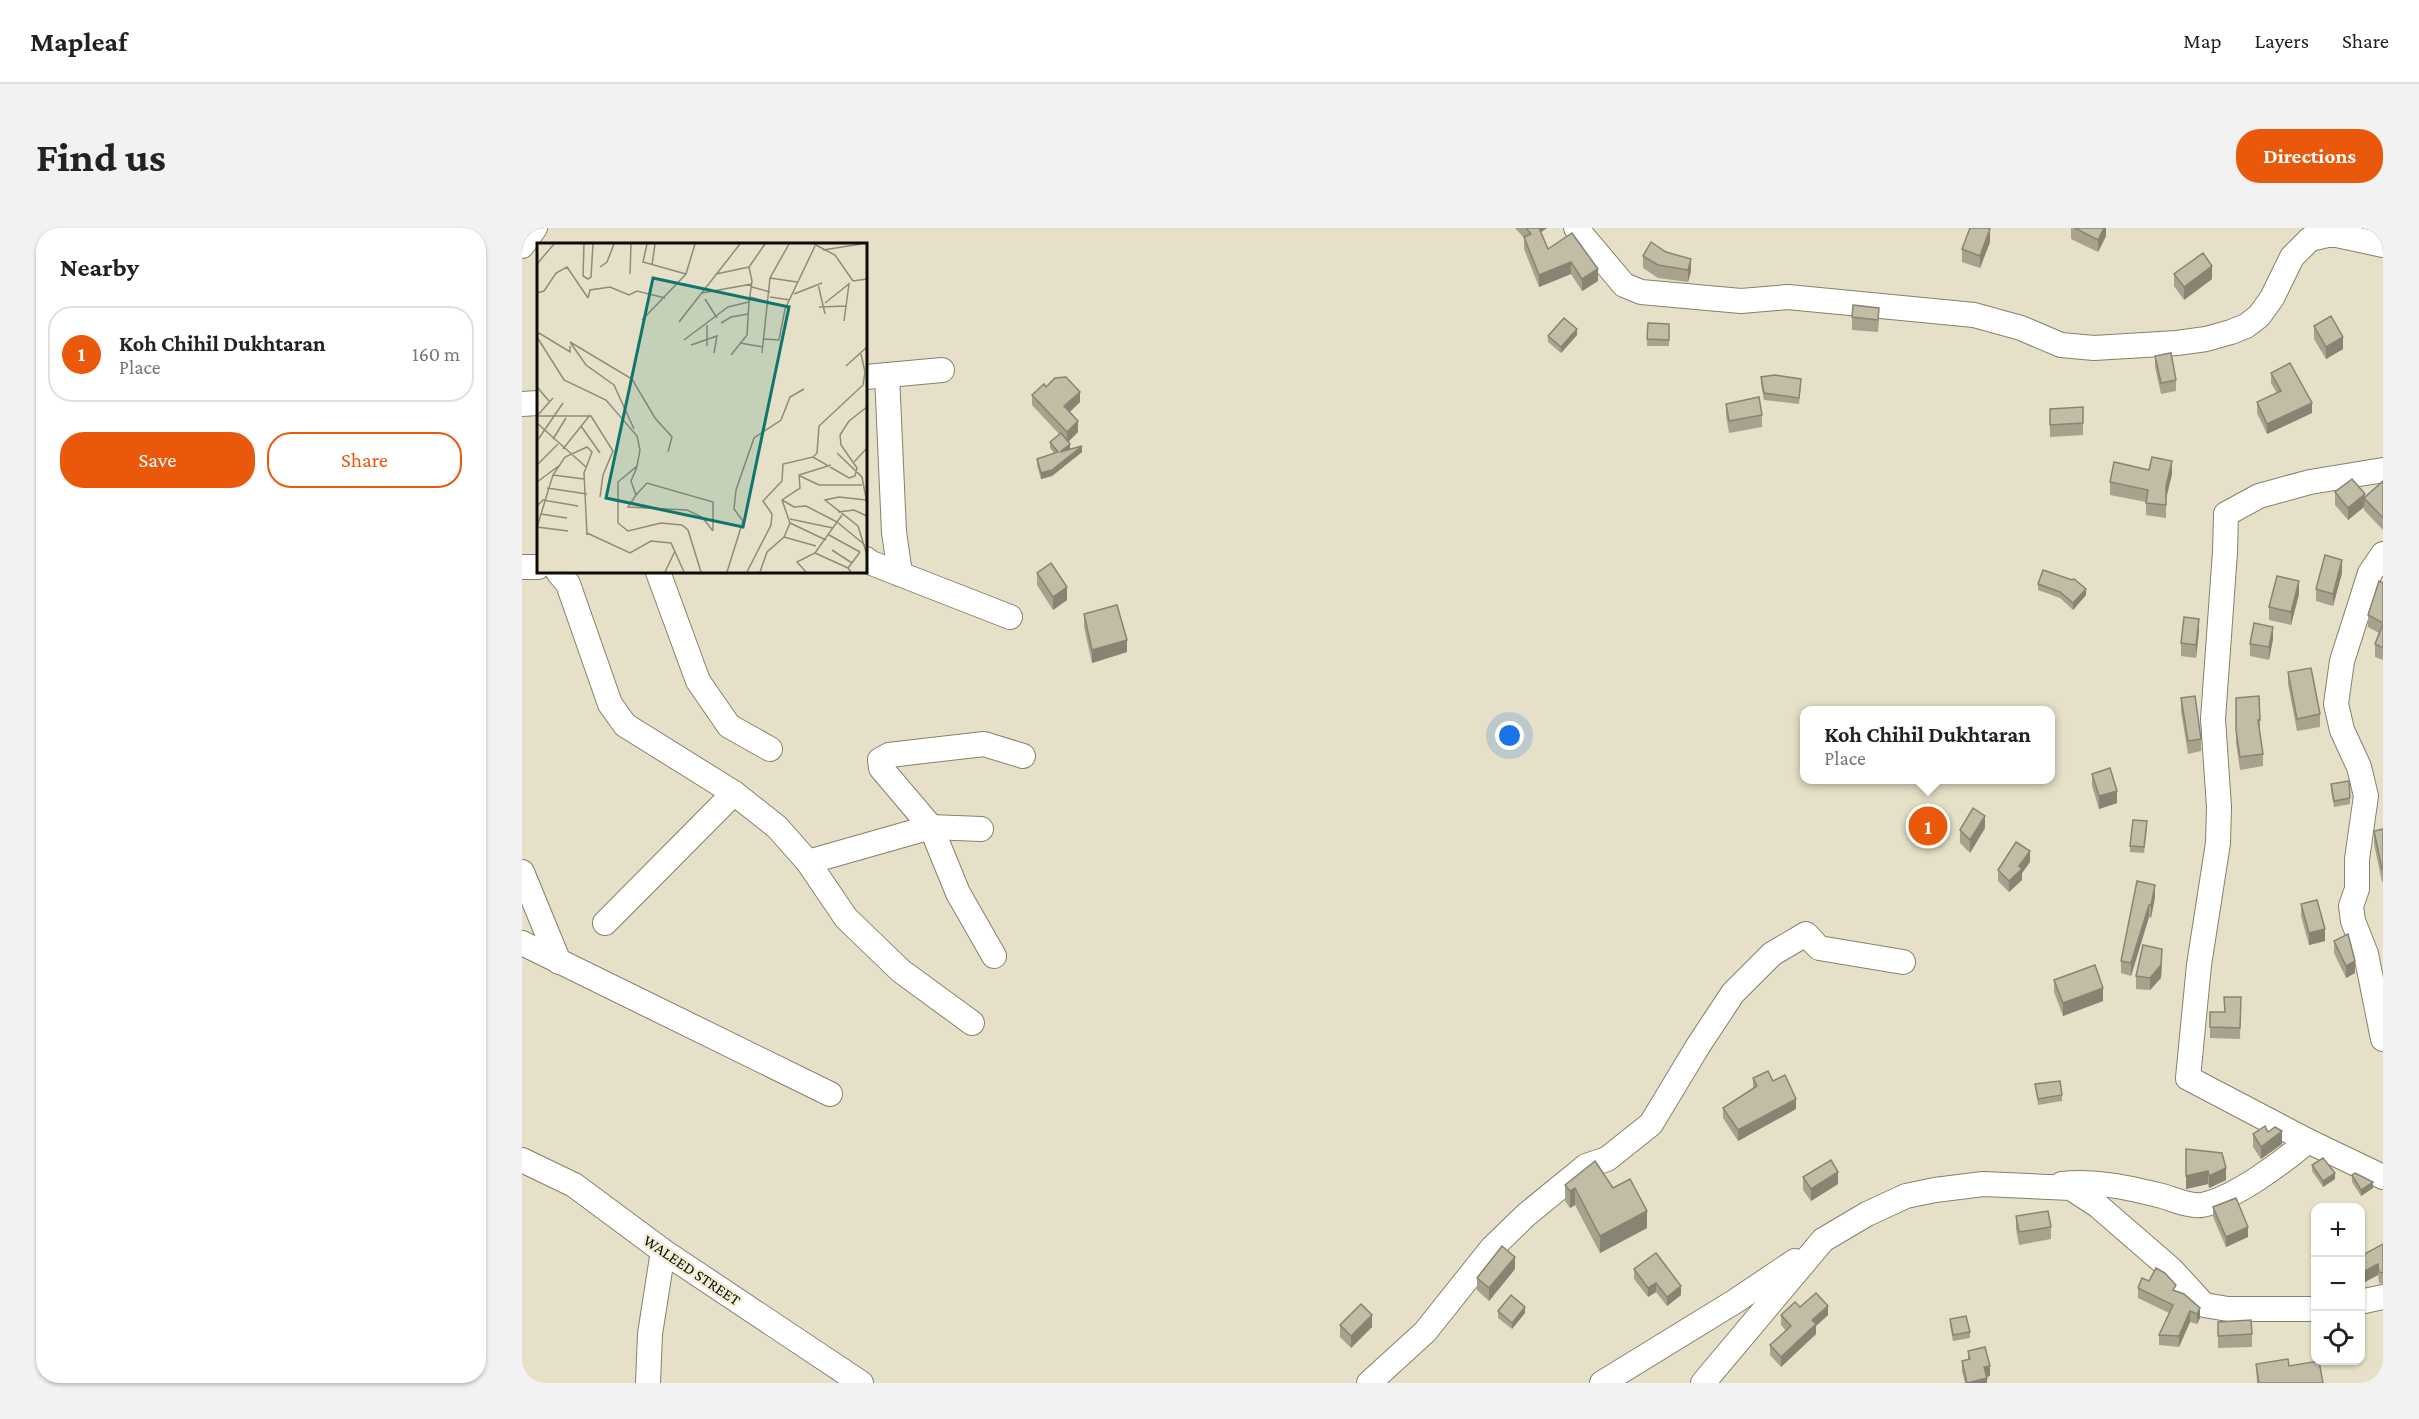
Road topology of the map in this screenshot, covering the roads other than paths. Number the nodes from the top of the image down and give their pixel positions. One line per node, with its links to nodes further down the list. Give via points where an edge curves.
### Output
1 (535, 228): 4 (street)
2 (1576, 228): 3 (street, via 1624,285 1658,296 1741,301 1788,297 1974,315 2021,328 2061,345 2094,348 2177,343 2231,332 2259,316 2292,257 2310,239 2332,234)
3 (2383, 245)
4 (522, 246)
5 (522, 250): 6 (street)
6 (537, 254)
7 (942, 370): 8 (street)
8 (876, 376): 16 (street)
9 (537, 403): 10 (street)
10 (522, 404)
11 (2383, 470): 33 (street, via 2310,482 2259,496 2226,514 2213,718 2218,843 2199,965 2188,1078)
12 (2383, 554): 31 (street, via 2370,573 2342,661 2336,704 2366,796 2357,889 2351,906 2366,954)
13 (867, 560): 16 (street)
14 (559, 573): 20 (street, via 568,584 609,704 625,725)
15 (658, 573): 18 (street, via 698,681 729,726)
16 (900, 574): 17 (street)
17 (1010, 617)
18 (770, 749)
19 (1023, 756): 21 (street, via 984,744 889,755 880,760 881,768)
20 (734, 793): 23 (street, via 777,827); 25 (street)
21 (930, 827): 22 (street); 23 (street); 27 (street, via 958,892)
22 (981, 829)
23 (808, 862): 30 (street, via 846,918 901,971)
24 (522, 872): 28 (street)
25 (605, 923)
26 (522, 943): 28 (street)
27 (994, 956)
28 (559, 962): 32 (street)
29 (1903, 962): 44 (street, via 1819,948 1806,934 1772,954 1733,993 1651,1124 1608,1159 1586,1166 1526,1215 1492,1248 1425,1332)
30 (972, 1023)
31 (2383, 1039)
32 (830, 1094)
33 (2308, 1141): 35 (street); 36 (street, via 2227,1196 2200,1206 2106,1184)
34 (522, 1160): 38 (street, WALEED STREET, via 574,1185)
35 (2383, 1177)
36 (2048, 1186): 37 (street, via 1983,1184 1906,1196); 41 (street, via 2047,1189 2071,1188 2097,1205 2171,1269 2204,1305 2228,1309)
37 (1823, 1240): 45 (street, via 1734,1302); 46 (street)
38 (663, 1251): 42 (street, via 650,1334); 43 (street, WALEED STREET)
39 (2383, 1297): 40 (street)
40 (2365, 1301)
41 (2311, 1309)
42 (648, 1383)
43 (861, 1383)
44 (1369, 1383)
45 (1602, 1383)
46 (1703, 1383)

